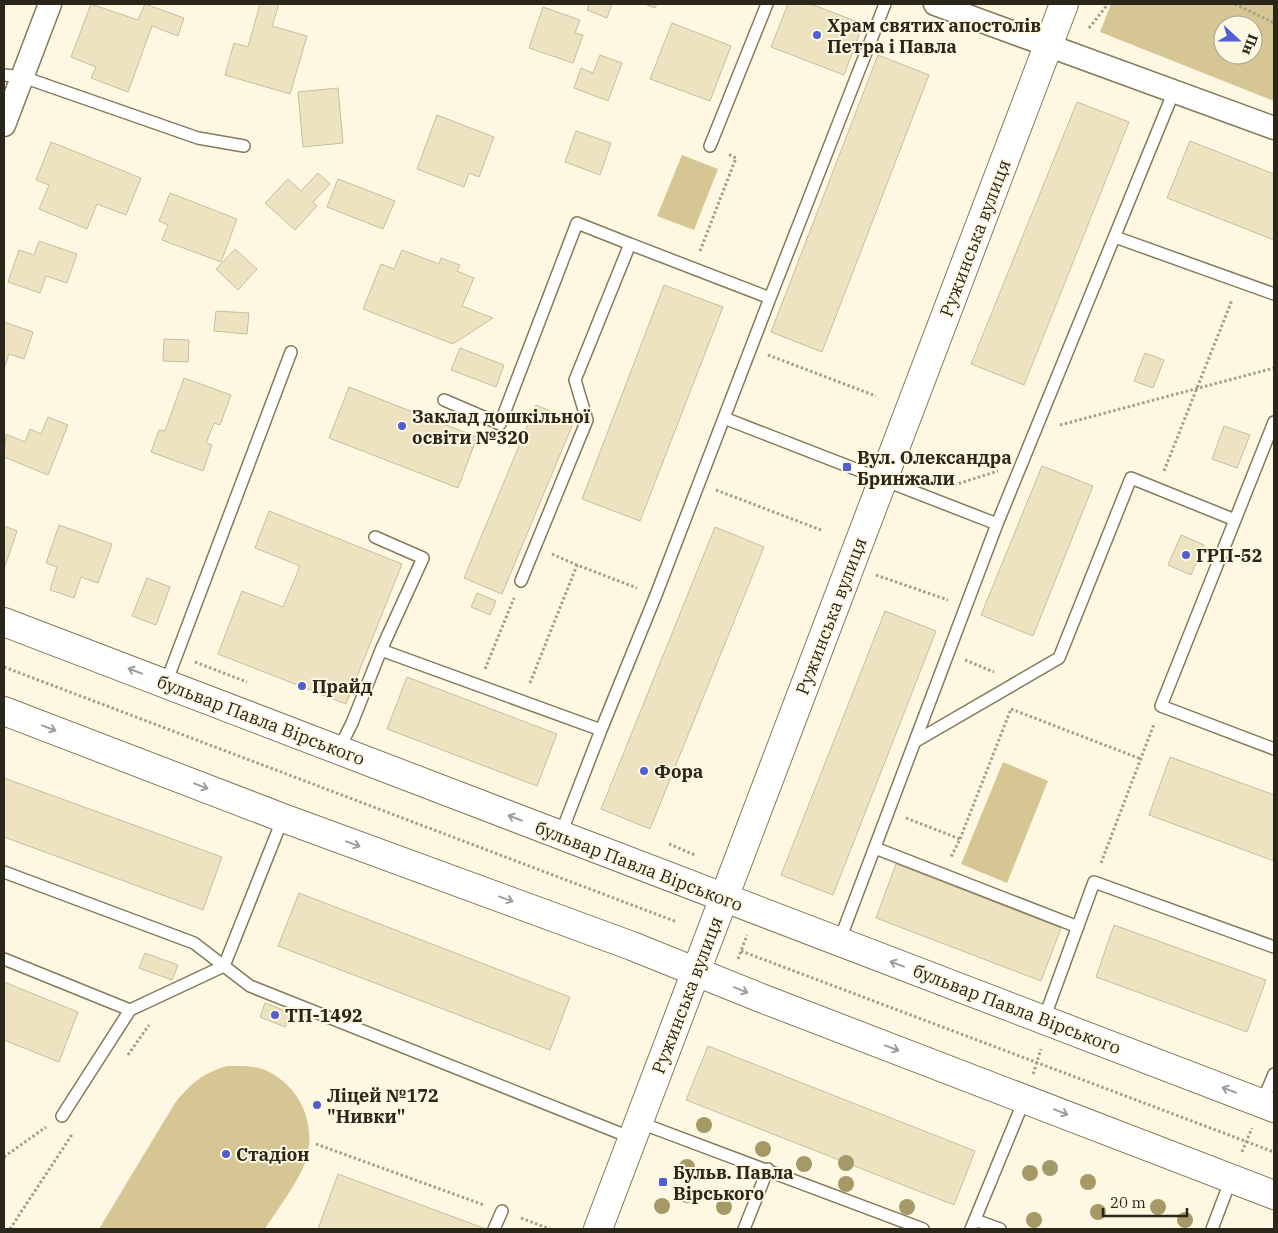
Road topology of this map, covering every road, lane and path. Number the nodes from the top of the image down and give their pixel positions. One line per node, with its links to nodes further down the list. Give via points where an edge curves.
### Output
1 (50, 4): 11 (street)
2 (766, 4): 16 (lane)
3 (885, 4): 22 (lane)
4 (935, 4): 10 (street)
5 (1064, 4): 10 (street, Ружинська вулиця)
6 (1108, 4): 9 (path)
7 (1235, 4): 8 (path)
8 (1274, 23)
9 (1089, 28)
10 (1048, 46): 12 (street); 33 (street, Ружинська вулиця)
11 (13, 76): 13 (street); 15 (lane, via 198,138)
12 (1174, 91): 14 (street); 17 (lane)
13 (4, 126)
14 (1274, 128)
15 (244, 146)
16 (710, 146): 19 (path, via 736,158)
17 (1115, 237): 20 (lane); 31 (lane)
18 (630, 244): 19 (lane); 28 (lane, via 577,223 500,424); 41 (lane, via 576,380 587,420)
19 (693, 268): 22 (lane)
20 (1239, 281): 21 (lane); 26 (path)
21 (1274, 294)
22 (770, 298): 23 (lane)
23 (750, 349): 27 (path); 29 (lane)
24 (292, 352): 52 (lane)
25 (1274, 368): 26 (path)
26 (1197, 388): 31 (path); 35 (path)
27 (876, 396)
28 (444, 400)
29 (724, 418): 33 (lane); 34 (lane)
30 (1274, 422): 37 (lane)
31 (1035, 432): 32 (lane)
32 (1022, 463): 36 (path); 38 (lane)
33 (883, 480): 36 (lane); 71 (street, Ружинська вулиця)
34 (699, 483): 39 (path); 45 (lane)
35 (1157, 488): 37 (lane); 51 (lane, via 1131,478 1059,658)
36 (922, 495): 38 (lane)
37 (1235, 520): 55 (lane)
38 (997, 524): 46 (lane)
39 (821, 530)
40 (375, 537): 48 (lane, via 423,558)
41 (534, 547): 42 (path); 44 (lane)
42 (577, 565): 45 (path); 54 (path)
43 (873, 574): 46 (path)
44 (521, 581): 53 (path)
45 (656, 595): 58 (lane)
46 (966, 606): 49 (lane)
47 (4, 622): 52 (street, бульвар Павла Вірського, one-way to 47)
48 (381, 650): 53 (lane); 60 (lane)
49 (949, 654): 51 (path); 59 (lane)
50 (4, 667): 72 (path)
51 (1018, 682): 56 (path); 59 (lane)
52 (166, 683): 60 (street, бульвар Павла Вірського)
53 (478, 685): 54 (lane)
54 (522, 702): 58 (lane)
55 (1161, 706): 61 (lane); 62 (path)
56 (1011, 709): 62 (path); 66 (path)
57 (4, 711): 64 (street, one-way to 64)
58 (601, 730): 65 (lane)
59 (916, 741): 63 (lane)
60 (339, 749): 65 (street, бульвар Павла Вірського, one-way to 60)
61 (1274, 749)
62 (1141, 759): 70 (path)
63 (889, 811): 66 (path); 67 (lane)
64 (284, 818): 80 (lane); 81 (street, one-way to 81)
65 (560, 836): 71 (street, бульвар Павла Вірського)
66 (960, 839): 69 (path)
67 (875, 848): 69 (lane); 75 (lane)
68 (4, 872): 80 (lane, via 194,943)
69 (942, 874): 73 (lane)
70 (1094, 882): 73 (lane); 76 (lane)
71 (723, 899): 75 (street, бульвар Павла Вірського); 81 (street, Ружинська вулиця)
72 (677, 922)
73 (1078, 927): 83 (lane)
74 (748, 932): 77 (path)
75 (840, 942): 83 (street, бульвар Павла Вірського, one-way to 75)
76 (1274, 947)
77 (741, 951): 79 (path); 84 (path)
78 (4, 959): 82 (lane)
79 (737, 960)
80 (224, 966): 82 (lane); 89 (lane, via 250,986)
81 (696, 971): 86 (street, one-way to 86); 89 (street, Ружинська вулиця)
82 (130, 1010): 88 (lane)
83 (1044, 1019): 84 (path); 87 (street, бульвар Павла Вірського, one-way to 83)
84 (1037, 1062): 86 (path); 90 (path)
85 (1274, 1074): 87 (lane)
86 (1024, 1098): 95 (street, one-way to 95); 98 (lane)
87 (1268, 1105): 90 (path)
88 (62, 1116): 93 (path)
89 (635, 1130): 94 (lane); 101 (street, Ружинська вулиця)
90 (1246, 1142): 92 (path); 95 (path)
91 (316, 1144): 97 (path)
92 (1274, 1152)
93 (4, 1157)
94 (768, 1169): 102 (lane); 103 (lane)
95 (1231, 1179): 96 (street); 105 (lane)
96 (1274, 1195)
97 (502, 1211): 99 (lane); 100 (path)
98 (973, 1224): 104 (lane)
99 (494, 1229)
100 (550, 1229)
101 (598, 1229)
102 (744, 1229)
103 (924, 1229)
104 (1000, 1229)
105 (1212, 1229)

